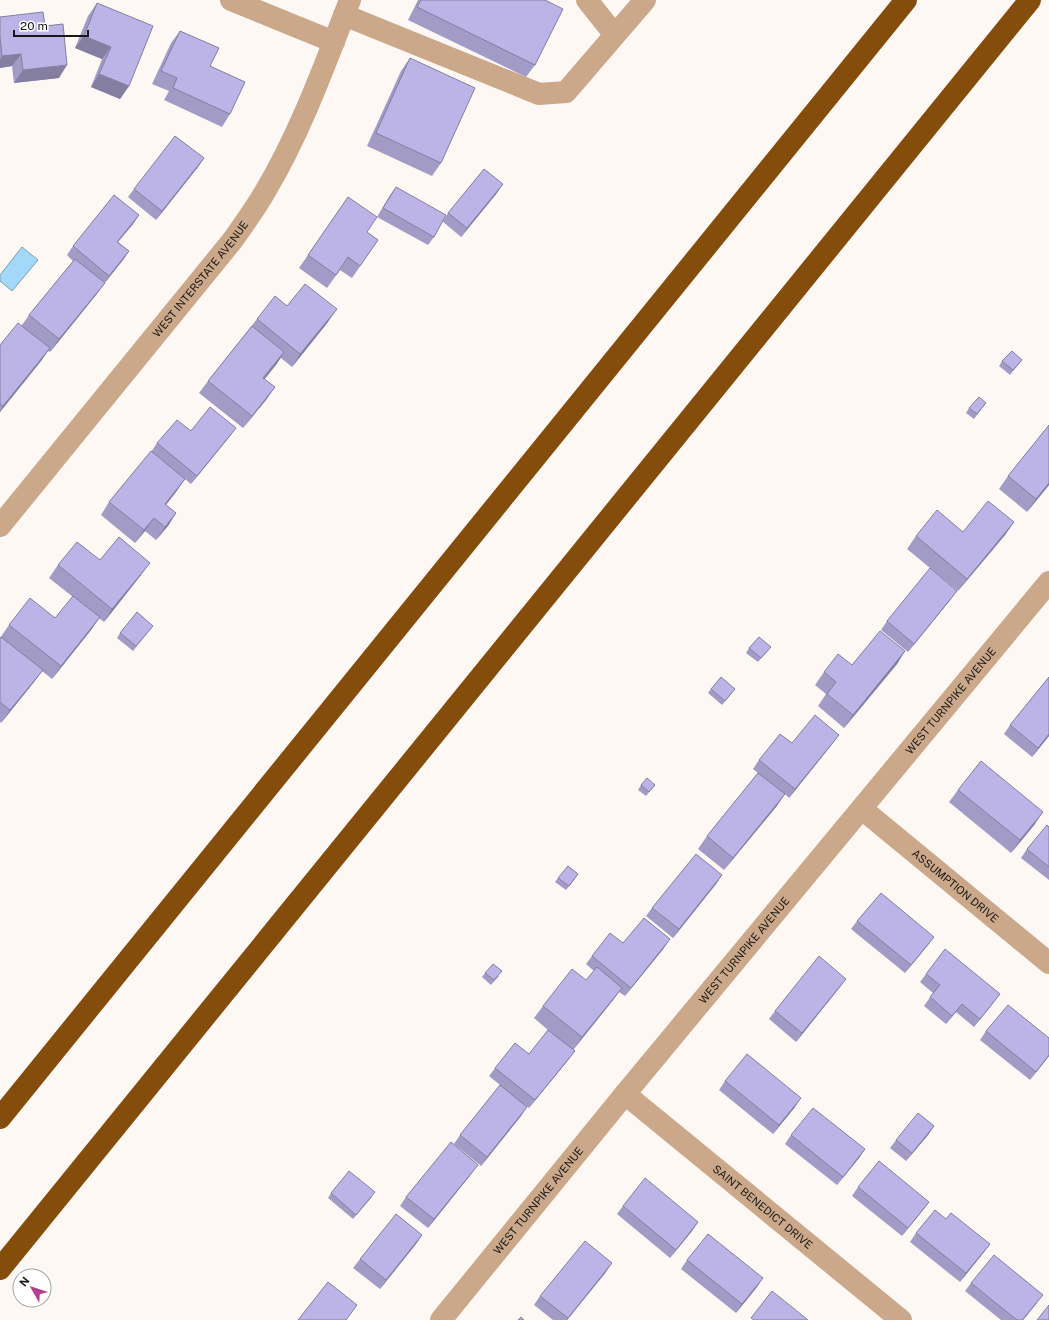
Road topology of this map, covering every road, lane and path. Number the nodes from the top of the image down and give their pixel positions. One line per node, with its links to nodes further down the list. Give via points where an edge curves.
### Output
1 (232, 0): 8 (street)
2 (587, 0): 7 (street)
3 (645, 0): 7 (street)
4 (906, 0): 14 (highway)
5 (1030, 0): 15 (highway)
6 (347, 7): 7 (street, via 539,94 566,92); 8 (street, WEST INTERSTATE AVENUE)
7 (614, 34)
8 (334, 42): 9 (street, WEST INTERSTATE AVENUE, via 292,142 266,191 232,241)
9 (0, 526)
10 (1049, 582): 11 (street, WEST TURNPIKE AVENUE)
11 (862, 809): 12 (street, ASSUMPTION DRIVE); 13 (street, WEST TURNPIKE AVENUE)
12 (1049, 963)
13 (625, 1094): 16 (street, WEST TURNPIKE AVENUE); 17 (street, SAINT BENEDICT DRIVE)
14 (0, 1118)
15 (0, 1269)
16 (441, 1320)
17 (900, 1320)

